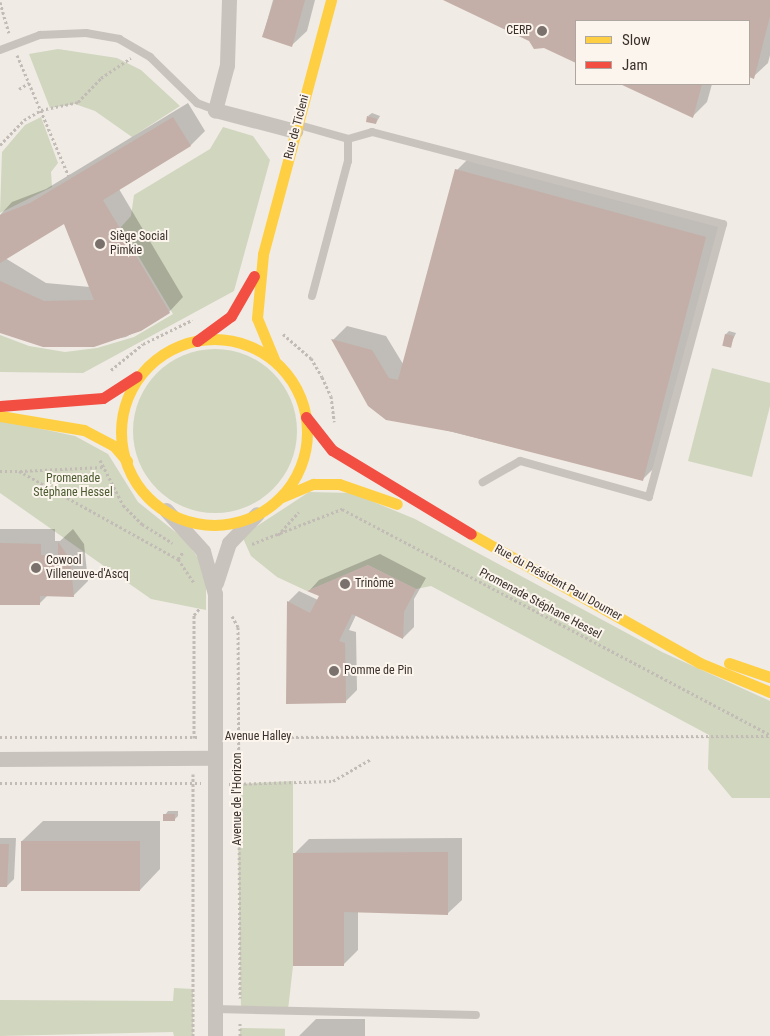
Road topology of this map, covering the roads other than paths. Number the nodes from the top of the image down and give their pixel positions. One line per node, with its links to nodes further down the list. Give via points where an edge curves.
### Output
1 (229, 0): 4 (street, via 227,65)
2 (331, 0): 5 (main road, Rue de Ticleni)
3 (0, 50): 4 (lane, via 40,35 86,33 120,39 197,103)
4 (215, 110): 5 (street)
5 (296, 128): 6 (lane); 7 (main road, Rue de Ticleni)
6 (348, 139): 8 (lane, via 348,161); 16 (lane, via 372,132 723,224 649,497 520,461)
7 (263, 254): 9 (main road, Rue de Ticleni, via 238,308); 10 (main road, Rue de Ticleni, via 257,318 264,341)
8 (312, 296)
9 (197, 341): 10 (main road, via 245,344); 11 (main road, via 169,351)
10 (278, 365): 14 (main road, via 296,389)
11 (146, 368): 12 (main road, via 102,398); 15 (main road, via 124,412)
12 (0, 406)
13 (0, 416): 15 (main road, via 65,425 98,437)
14 (306, 417): 17 (main road, via 306,448 300,468); 20 (main road, Rue du Président Paul Doumer, via 343,459)
15 (127, 461): 18 (main road, via 142,489)
16 (483, 482)
17 (274, 502): 19 (main road); 20 (main road, Rue du Président Paul Doumer, via 301,488 339,484)
18 (166, 510): 19 (main road, via 206,524 227,523); 21 (street, Avenue de l'Horizon, via 203,550)
19 (257, 514): 21 (street, Avenue de l'Horizon, via 226,547)
20 (475, 538): 22 (main road, Rue du Président Paul Doumer)
21 (215, 594): 25 (street, Avenue de l'Horizon)
22 (641, 629): 23 (main road, Rue du Président Paul Doumer); 24 (main road, Rue du Président Paul Doumer, via 700,663)
23 (770, 678)
24 (770, 692)
25 (215, 758): 26 (street, Avenue Halley); 27 (street, Avenue de l'Horizon)
26 (0, 759)
27 (215, 1009): 28 (lane); 29 (street, Avenue de l'Horizon)
28 (476, 1015)
29 (215, 1036)

